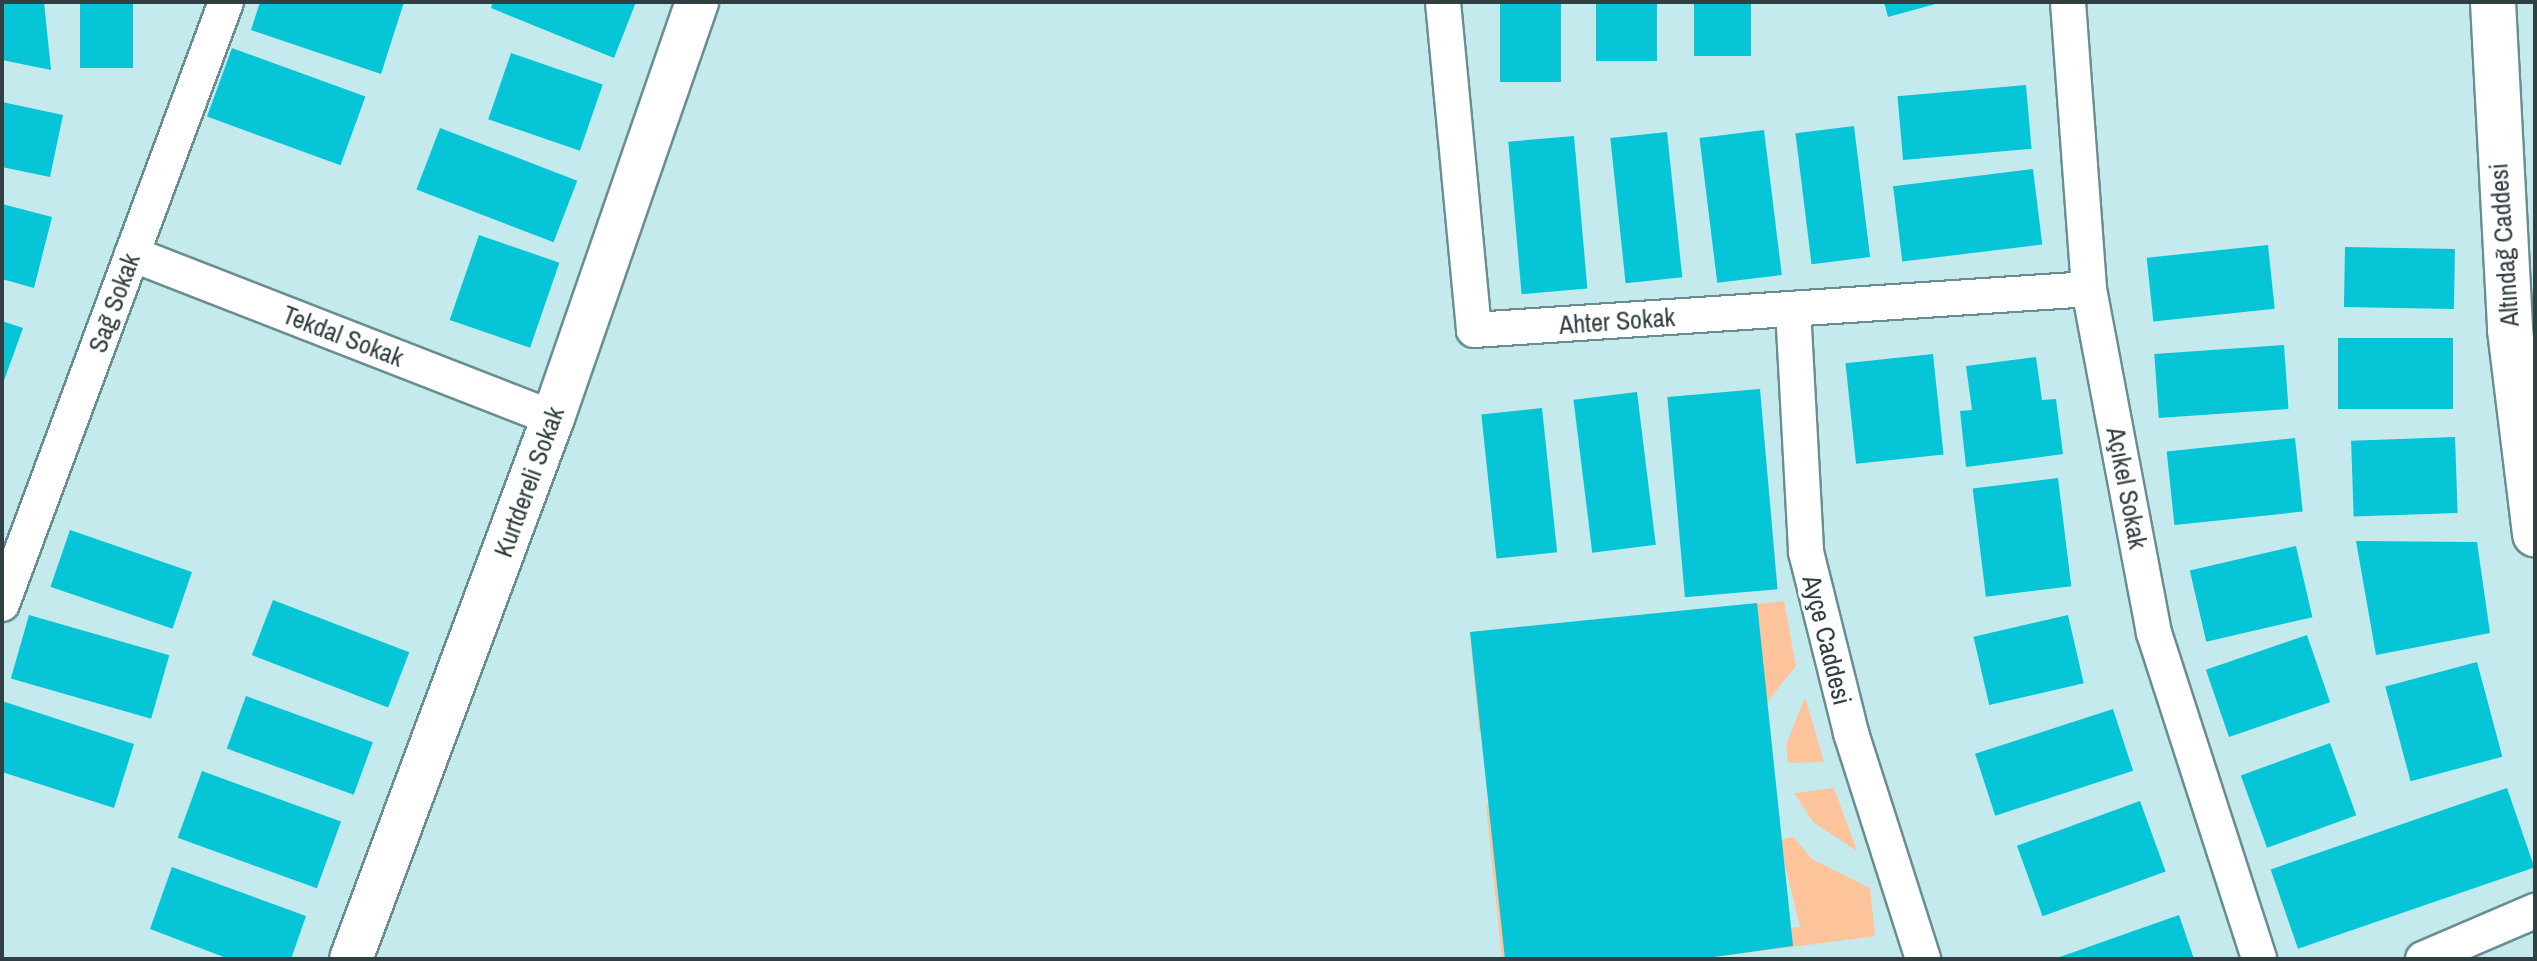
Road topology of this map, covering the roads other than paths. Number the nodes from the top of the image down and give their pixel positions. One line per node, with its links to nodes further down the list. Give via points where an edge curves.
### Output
1 (226, 2): 6 (street, Sağ Sokak)
2 (697, 2): 9 (street, Kurtdereli Sokak)
3 (1443, 2): 8 (street, Ahter Sokak, via 1474,330)
4 (2068, 2): 7 (street, Açıkel Sokak)
5 (2493, 2): 10 (main road, Altındağ Caddesi, via 2510,330)
6 (132, 254): 9 (street, Tekdal Sokak); 11 (street, Sağ Sokak)
7 (2089, 289): 8 (street, Ahter Sokak); 15 (street, Açıkel Sokak, via 2154,633)
8 (1793, 309): 14 (street, Ayçe Caddesi, via 1801,495 1814,593 1851,733)
9 (553, 418): 13 (street, Kurtdereli Sokak)
10 (2535, 534)
11 (2, 604)
12 (2535, 911): 16 (street)
13 (351, 959)
14 (1923, 959)
15 (2259, 959)
16 (2423, 959)

